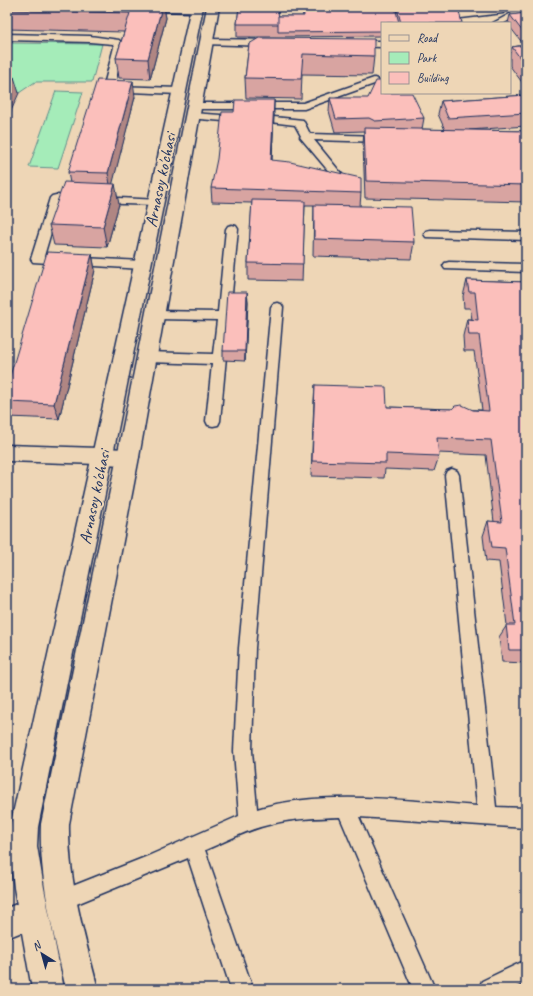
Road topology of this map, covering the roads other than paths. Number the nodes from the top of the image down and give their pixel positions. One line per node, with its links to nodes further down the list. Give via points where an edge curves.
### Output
1 (154, 7): 2 (main road)
2 (205, 8): 9 (main road, Arnasoy ko'chasi); 14 (main road, Arnasoy ko'chasi)
3 (499, 8): 5 (lane, via 489,13); 6 (lane)
4 (526, 8): 6 (lane)
5 (453, 16)
6 (511, 16): 7 (lane)
7 (499, 22)
8 (7, 37): 14 (lane, via 116,42 119,47 108,89)
9 (206, 42): 10 (lane); 15 (main road, Arnasoy ko'chasi)
10 (279, 44)
11 (342, 44): 12 (lane)
12 (381, 44)
13 (374, 81): 15 (lane, via 304,106)
14 (179, 91): 21 (main road, Arnasoy ko'chasi)
15 (193, 111): 16 (lane); 29 (main road, Arnasoy ko'chasi)
16 (235, 119)
17 (274, 120): 18 (lane, via 298,122)
18 (305, 138): 19 (lane); 20 (lane)
19 (392, 139)
20 (340, 178)
21 (156, 202): 25 (main road, Arnasoy ko'chasi); 25 (lane, via 56,198 37,259)
22 (232, 229): 30 (lane)
23 (430, 234): 24 (lane)
24 (526, 236)
25 (142, 265): 35 (main road, Arnasoy ko'chasi)
26 (449, 266): 27 (lane)
27 (526, 268)
28 (277, 306): 41 (lane, via 247,648 243,752)
29 (155, 315): 30 (lane); 31 (main road, Arnasoy ko'chasi)
30 (222, 316): 32 (lane)
31 (147, 357): 32 (lane); 36 (main road, Arnasoy ko'chasi)
32 (219, 359): 33 (lane)
33 (213, 421)
34 (7, 453): 35 (main road)
35 (102, 456): 36 (main road); 44 (main road, Arnasoy ko'chasi, via 24,827)
36 (128, 457): 43 (main road, Arnasoy ko'chasi, via 55,824 55,858)
37 (452, 475): 39 (lane)
38 (345, 807): 39 (lane); 41 (lane, via 295,810); 49 (lane)
39 (488, 816): 40 (lane)
40 (526, 818)
41 (249, 821): 42 (lane)
42 (194, 846): 43 (lane); 48 (lane)
43 (62, 900): 44 (main road); 47 (main road, Arnasoy ko'chasi)
44 (20, 918): 46 (main road, Arnasoy ko'chasi)
45 (526, 971): 50 (lane)
46 (48, 989)
47 (82, 989)
48 (242, 989)
49 (424, 989)
50 (490, 989)

